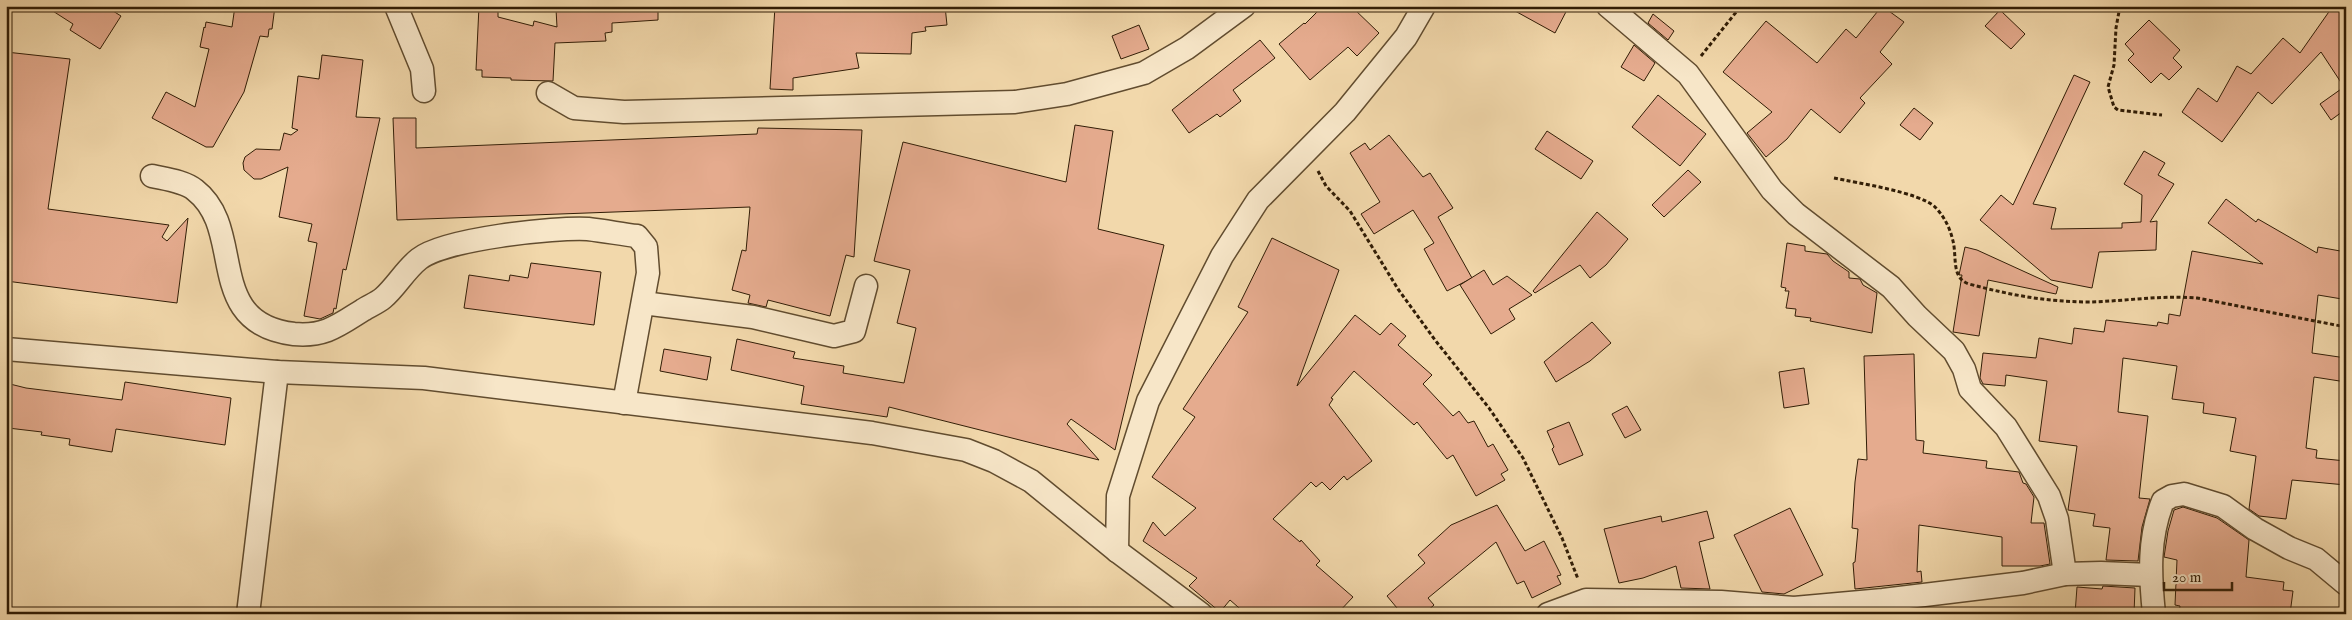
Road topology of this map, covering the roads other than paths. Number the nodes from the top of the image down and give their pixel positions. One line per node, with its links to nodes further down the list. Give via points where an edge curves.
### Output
1 (396, 6): 5 (street, via 422,69)
2 (1244, 6): 6 (street, via 1187,48 1144,74 1067,94 1015,102 609,111 574,108)
3 (1424, 6): 13 (street, via 1386,64 1345,112 1258,200 1222,256 1152,393 1132,449 1118,496)
4 (1608, 6): 14 (street, via 1688,74 1772,190 1796,214 1891,287 1954,351 1970,389 2006,427 2049,496 2057,518)
5 (424, 91)
6 (548, 93)
7 (152, 176): 9 (street, via 194,189 215,213 238,301 252,317 270,329 296,334 330,331 381,300 419,259 461,242 531,232 587,229 637,236 646,247 648,273)
8 (866, 286): 9 (street, via 854,331 834,336 753,317)
9 (643, 303): 12 (street)
10 (6, 349): 11 (street)
11 (276, 372): 12 (street, via 424,378); 18 (street)
12 (624, 403): 13 (street, via 872,433 966,450 1031,482)
13 (1117, 551): 19 (street)
14 (2065, 574): 15 (street); 17 (street, via 2023,583)
15 (2150, 575): 16 (street, via 2154,532 2163,501 2184,494 2223,506 2255,529 2289,548 2316,558); 21 (street)
16 (2346, 584)
17 (1796, 611): 20 (street, via 1721,602 1586,600)
18 (248, 614)
19 (1201, 614)
20 (1548, 614)
21 (2154, 614)

